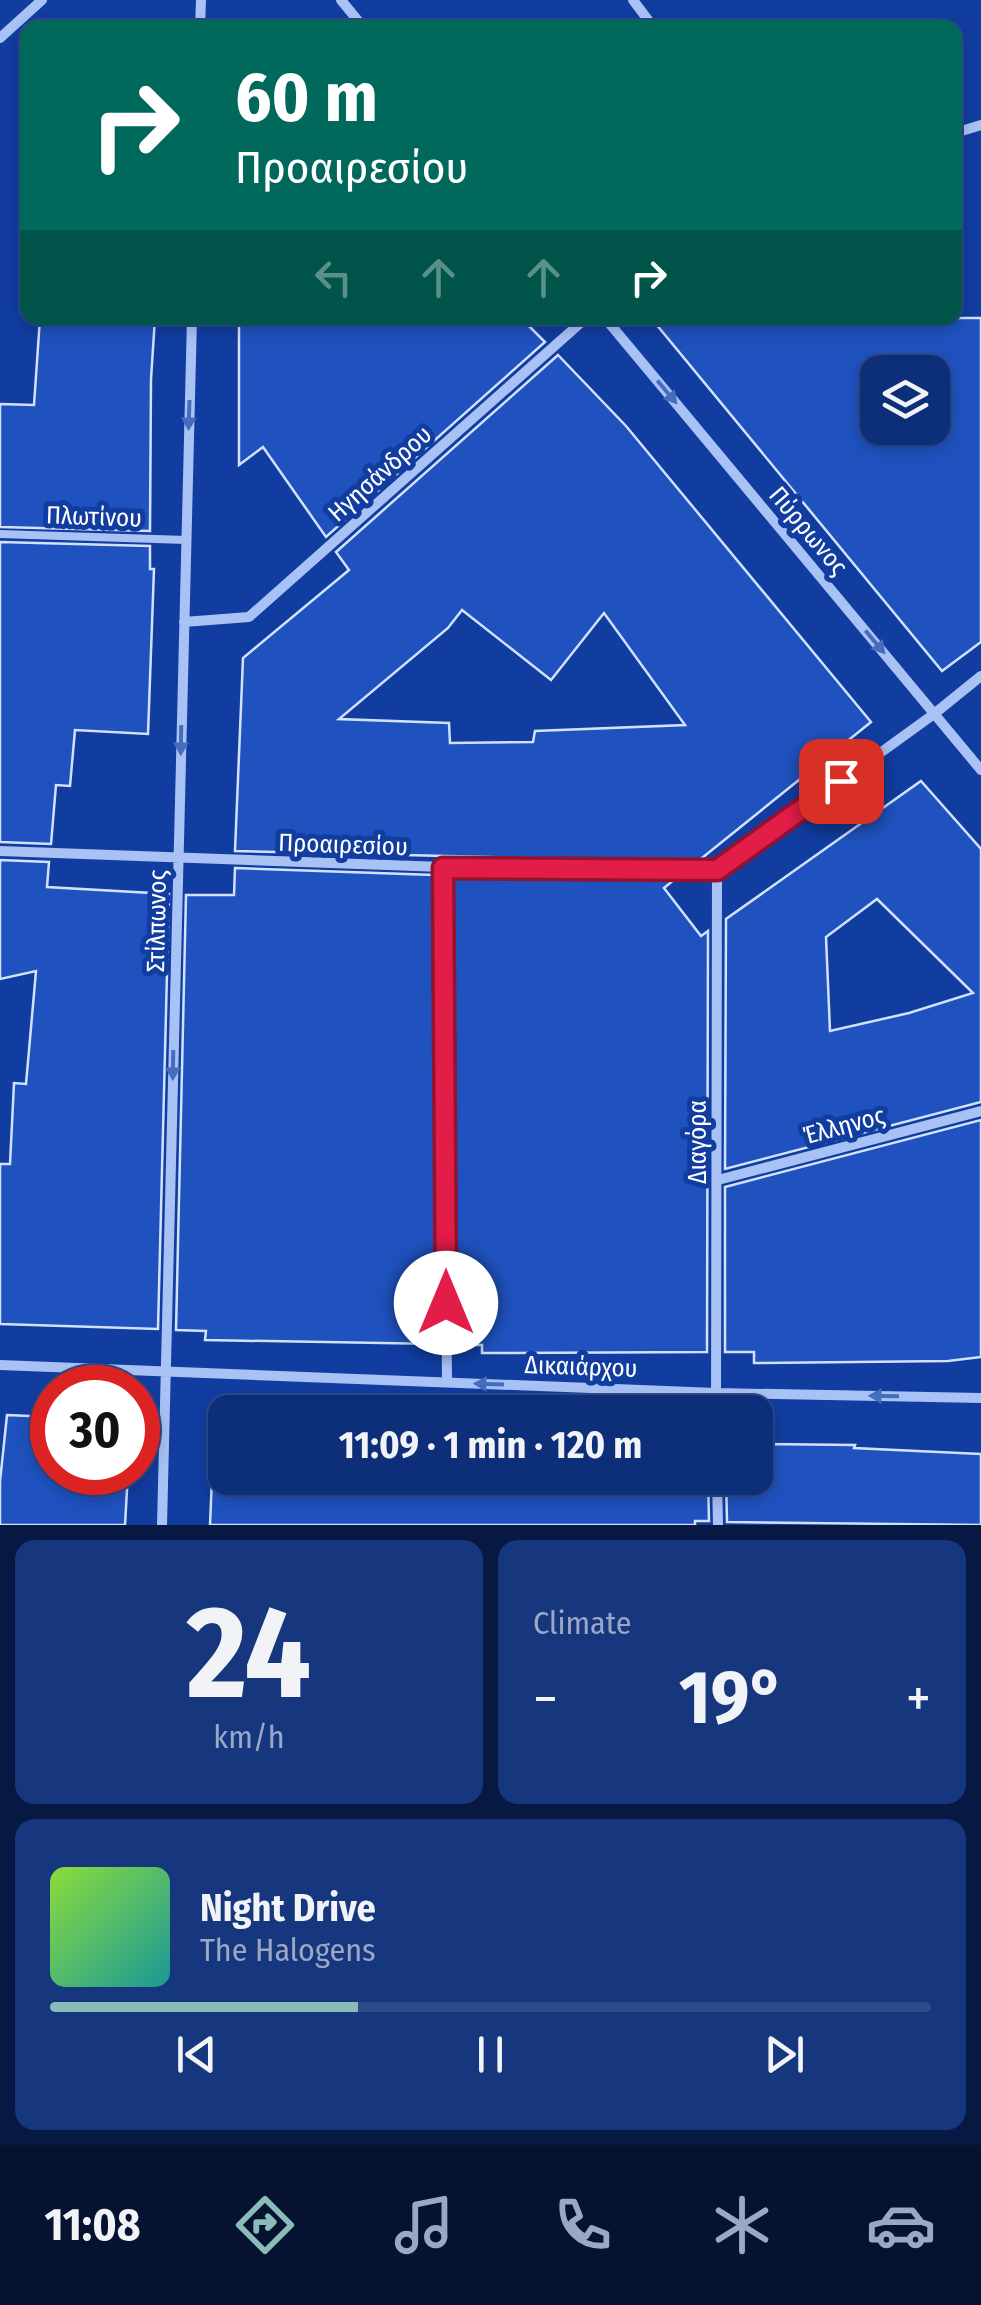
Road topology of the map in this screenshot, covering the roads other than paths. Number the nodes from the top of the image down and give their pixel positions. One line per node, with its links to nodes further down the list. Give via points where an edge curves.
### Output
1 (42, 0): 4 (street)
2 (341, 0): 3 (street)
3 (357, 20)
4 (0, 38)
5 (192, 325): 9 (street, Στίλπωνος, one-way to 9)
6 (578, 325): 10 (street, Ηγησάνδρου, via 249,617)
7 (611, 325): 12 (street, Πύρρωνος, one-way to 12)
8 (0, 534): 9 (lane, Πλωτίνου)
9 (186, 540): 10 (street, Στίλπωνος)
10 (184, 622): 15 (street, Στίλπωνος, one-way to 15)
11 (981, 676): 12 (street)
12 (934, 714): 13 (street, Πύρρωνος); 17 (street)
13 (981, 770)
14 (0, 851): 15 (street, Προαιρεσίου)
15 (178, 860): 16 (street, Προαιρεσίου); 21 (street, Στίλπωνος, one-way to 21)
16 (443, 868): 17 (street, Προαιρεσίου); 22 (street)
17 (717, 870): 19 (street, Διαγόρα)
18 (981, 1111): 19 (street, Έλληνος)
19 (718, 1180): 23 (street, Διαγόρα)
20 (0, 1365): 21 (street, Δικαιάρχου)
21 (165, 1369): 22 (street, Δικαιάρχου); 26 (street, Στίλπωνος)
22 (447, 1382): 23 (street, Δικαιάρχου, one-way to 22)
23 (716, 1393): 24 (street, Δικαιάρχου, one-way to 23)
24 (981, 1398)
25 (717, 1495): 27 (street)
26 (162, 1525)
27 (718, 1525)

